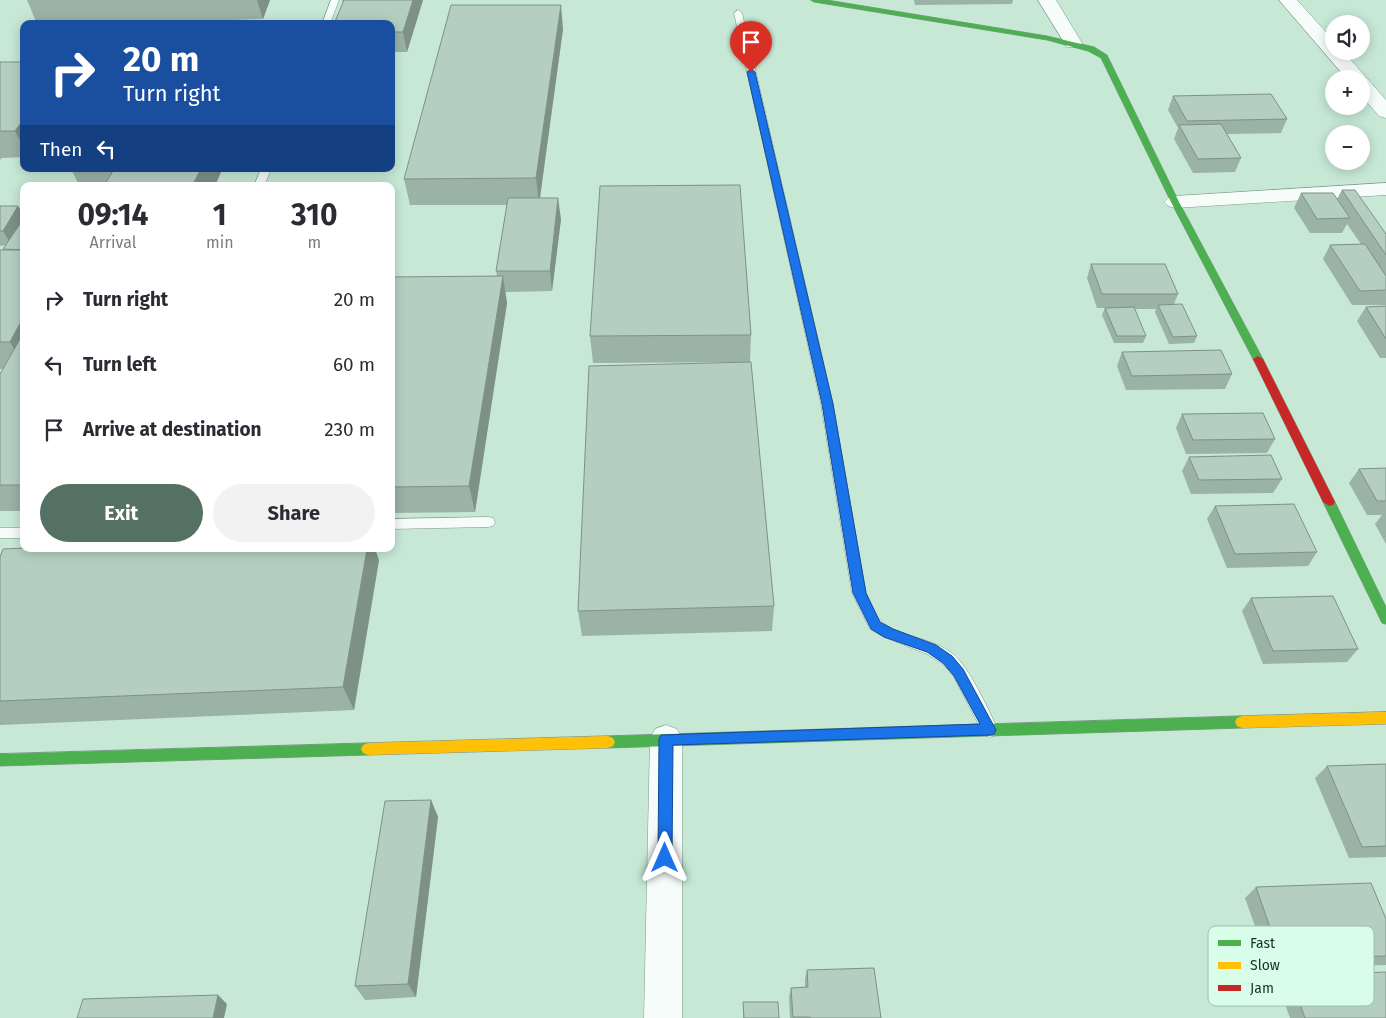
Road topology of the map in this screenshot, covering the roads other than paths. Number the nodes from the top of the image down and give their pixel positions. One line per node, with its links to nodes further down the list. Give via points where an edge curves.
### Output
1 (335, 0): 7 (lane)
2 (814, 0): 5 (street)
3 (1047, 0): 8 (street)
4 (1288, 0): 9 (street)
5 (832, 2): 8 (street)
6 (738, 14): 20 (lane, via 827,404 860,593 875,625 948,659)
7 (328, 20)
8 (1073, 44): 13 (street, via 1091,49 1104,58)
9 (1349, 70)
10 (1370, 94): 11 (street)
11 (1386, 112)
12 (1386, 189): 13 (street)
13 (1175, 202): 18 (street, via 1261,364)
14 (488, 522): 15 (lane)
15 (395, 524)
16 (20, 532): 17 (lane)
17 (0, 533)
18 (1386, 619)
19 (1386, 718): 20 (street)
20 (990, 730): 21 (street)
21 (666, 739): 22 (street); 23 (street)
22 (0, 760)
23 (663, 1018)

